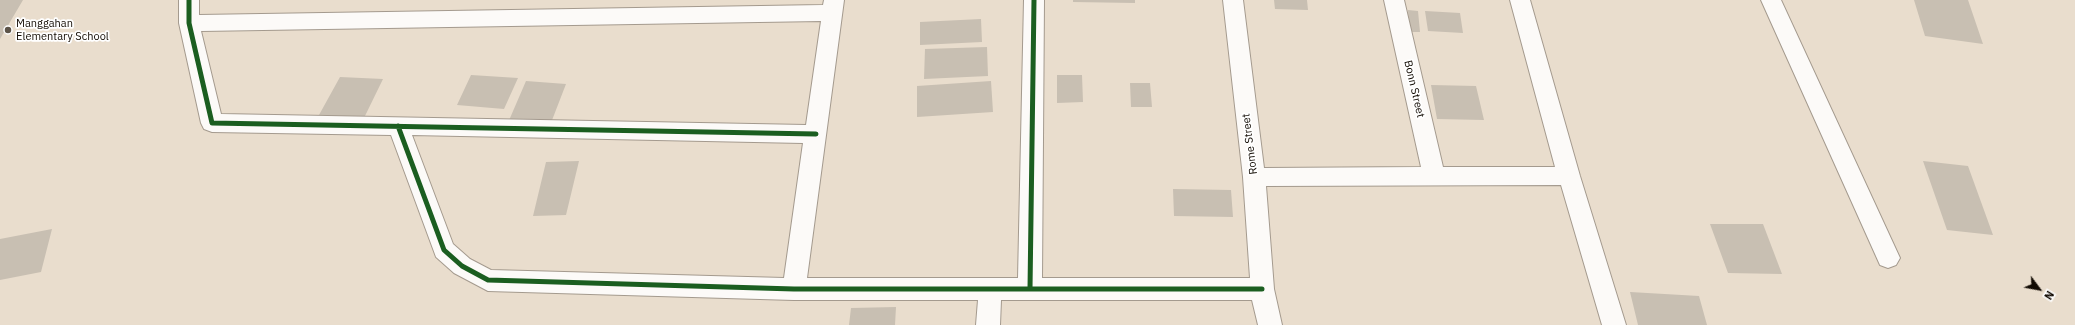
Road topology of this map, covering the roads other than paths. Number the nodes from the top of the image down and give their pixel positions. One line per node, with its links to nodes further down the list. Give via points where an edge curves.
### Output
1 (189, 0): 8 (street)
2 (1034, 0): 17 (street)
3 (1233, 0): 12 (street, Rome Street)
4 (1394, 0): 13 (street, Bonn Street)
5 (1520, 0): 11 (street)
6 (1771, 0): 14 (street)
7 (833, 6): 8 (street); 10 (street)
8 (189, 23): 9 (street, via 212,123)
9 (398, 126): 10 (street); 15 (street, via 444,250 462,266 488,280)
10 (816, 134): 15 (street)
11 (1569, 176): 13 (street); 21 (street)
12 (1254, 177): 13 (street); 18 (street, Rome Street)
13 (1434, 177)
14 (1888, 258)
15 (794, 289): 16 (street)
16 (990, 289): 17 (street); 19 (street)
17 (1030, 289): 18 (street)
18 (1262, 289): 20 (street, Rome Street)
19 (988, 325)
20 (1270, 325)
21 (1614, 325)

